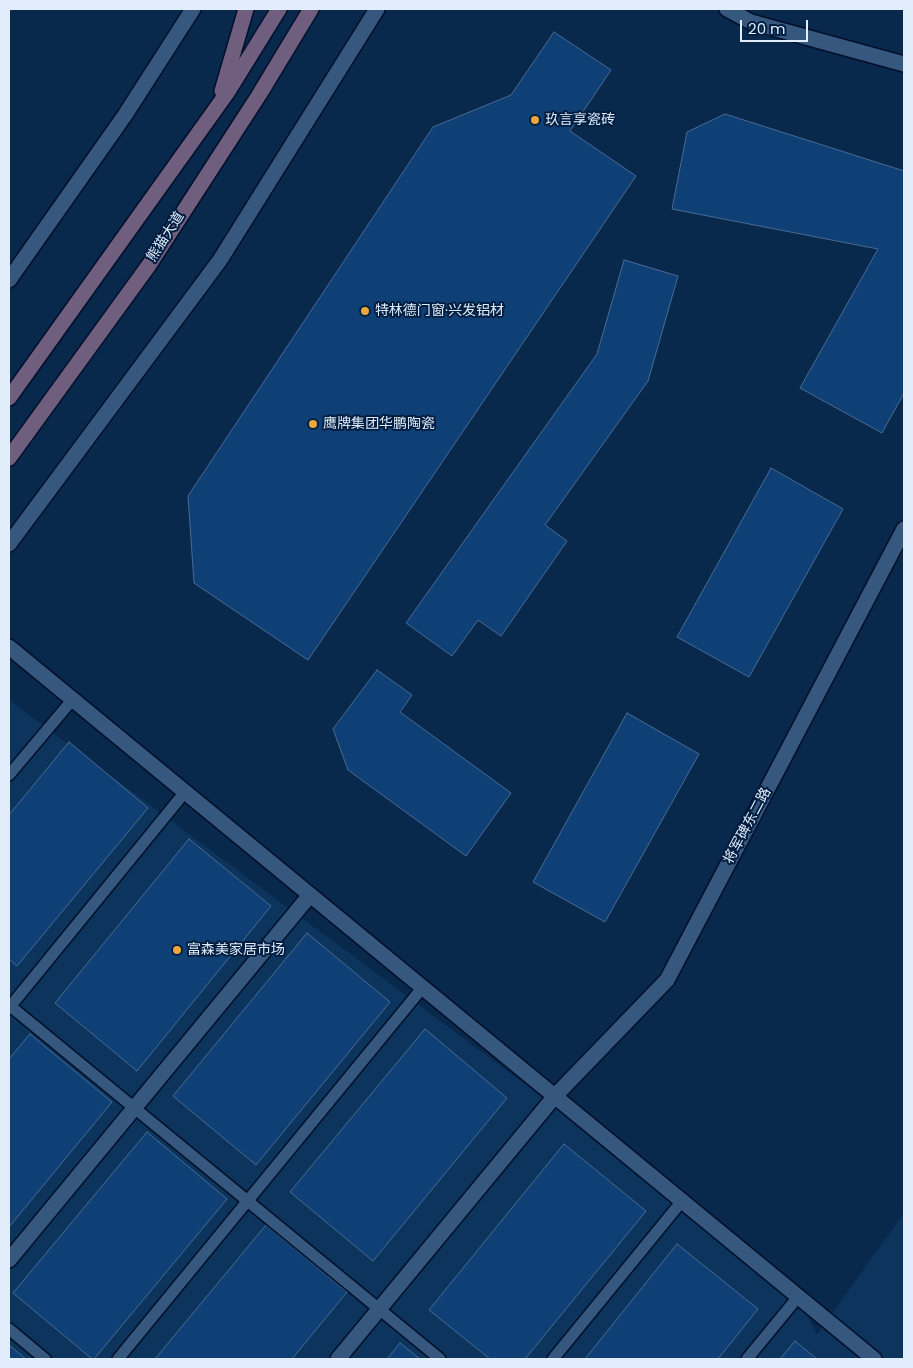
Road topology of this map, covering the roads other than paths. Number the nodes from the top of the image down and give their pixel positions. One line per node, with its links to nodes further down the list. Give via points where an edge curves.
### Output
1 (193, 9): 9 (street, via 125,115)
2 (246, 9): 8 (main road)
3 (279, 9): 8 (main road)
4 (311, 9): 11 (main road, 熊猫大道, via 149,264)
5 (376, 9): 13 (street, via 220,260)
6 (728, 9): 7 (street, via 751,22)
7 (904, 64)
8 (218, 105): 10 (main road)
9 (9, 280)
10 (9, 398)
11 (9, 458)
12 (904, 529): 21 (street, 将军碑东二路, via 667,980)
13 (9, 544)
14 (9, 646): 15 (street)
15 (73, 699): 16 (lane); 17 (street)
16 (9, 775)
17 (185, 792): 18 (street); 20 (lane)
18 (310, 895): 19 (street); 22 (street)
19 (422, 987): 21 (street); 23 (lane)
20 (9, 1006): 22 (lane)
21 (555, 1096): 24 (street); 27 (street, 将军碑东二路)
22 (134, 1108): 23 (lane); 25 (street)
23 (248, 1201): 27 (lane); 30 (lane)
24 (682, 1201): 26 (street); 33 (lane)
25 (9, 1260)
26 (798, 1296): 34 (lane); 35 (street)
27 (380, 1309): 31 (street, 将军碑东二路); 32 (lane)
28 (9, 1329): 29 (lane)
29 (45, 1359)
30 (118, 1359)
31 (338, 1359)
32 (440, 1359)
33 (553, 1359)
34 (746, 1359)
35 (874, 1359)

